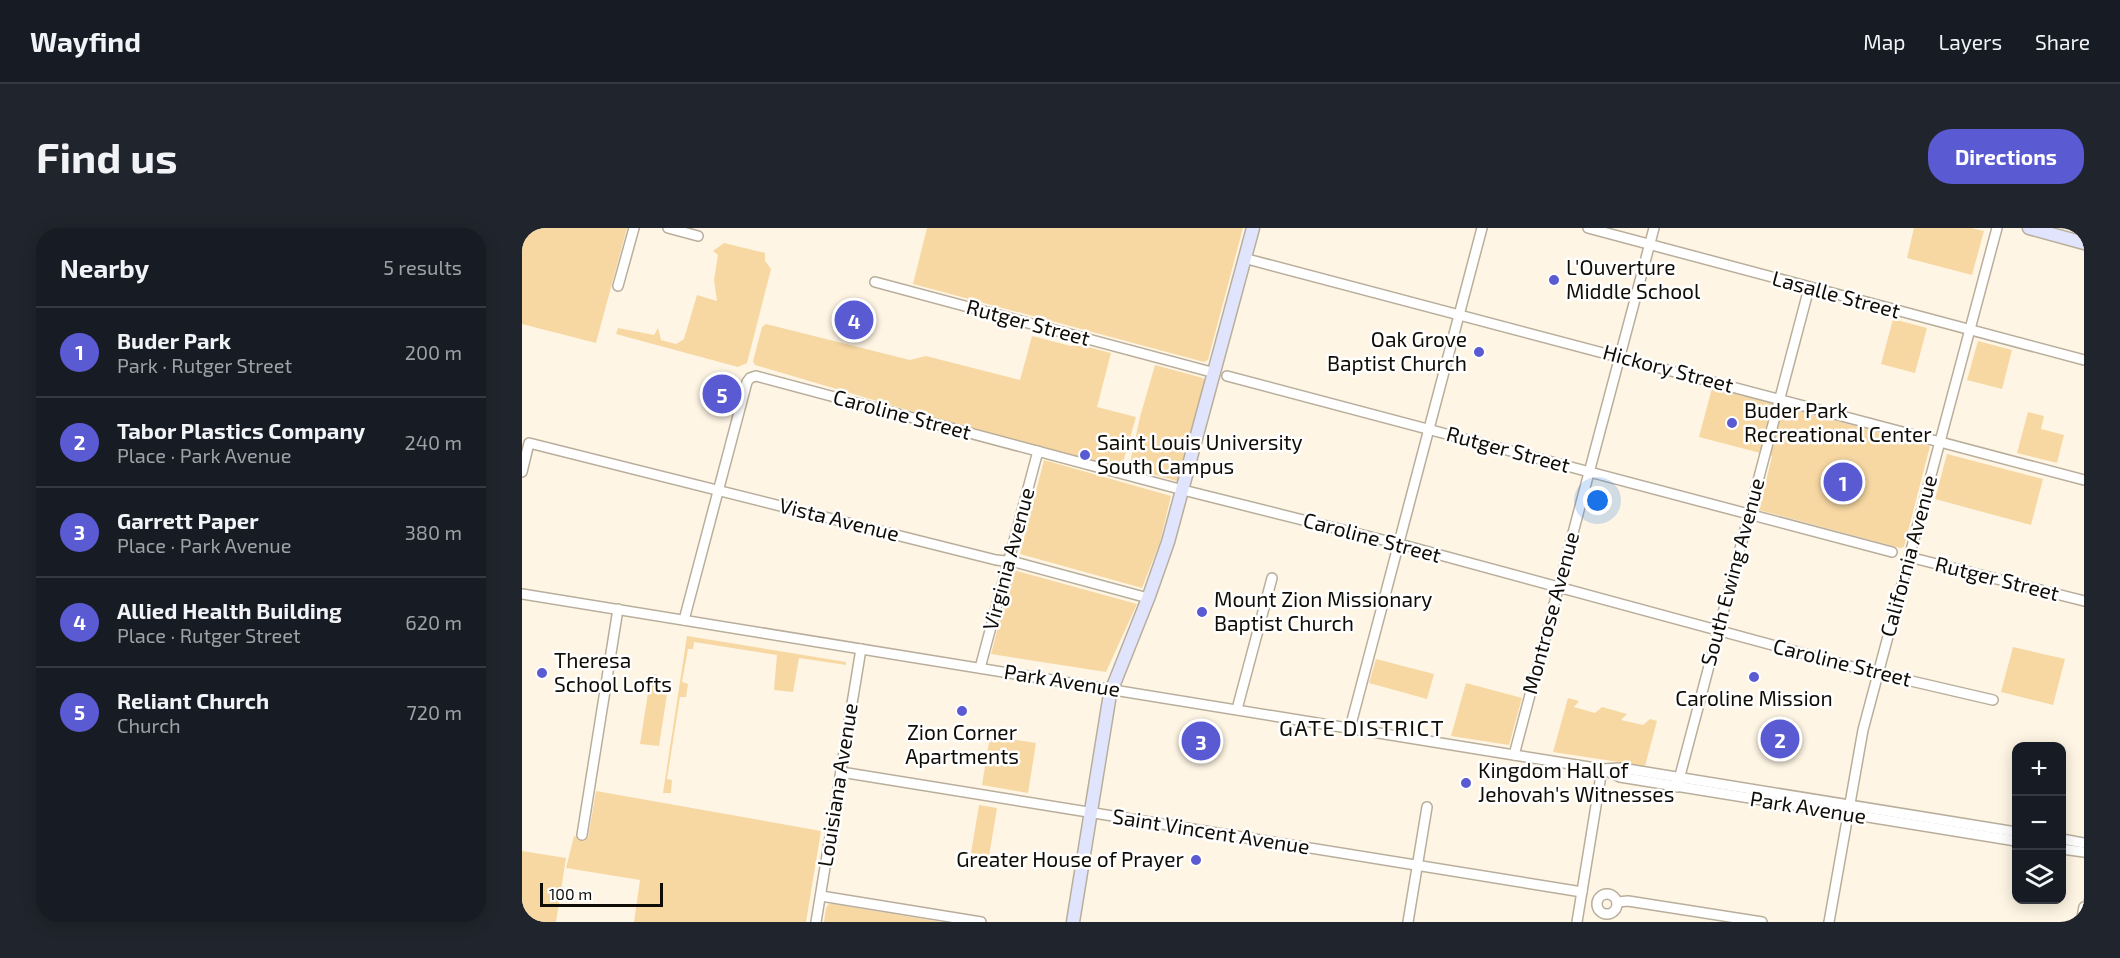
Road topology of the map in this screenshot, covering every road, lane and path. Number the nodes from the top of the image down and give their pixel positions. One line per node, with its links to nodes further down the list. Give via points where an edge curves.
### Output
1 (634, 228): 14 (street)
2 (668, 228): 9 (street)
3 (1253, 228): 20 (main road)
4 (1482, 228): 16 (street)
5 (1588, 228): 11 (street, Lasalle Street)
6 (1654, 228): 11 (street, Montrose Avenue)
7 (1997, 228): 17 (street, California Avenue)
8 (2030, 228): 10 (main road)
9 (698, 236)
10 (2084, 243)
11 (1649, 245): 15 (street, Lasalle Street); 18 (street, Montrose Avenue)
12 (1251, 260): 16 (street, Hickory Street)
13 (875, 282): 20 (street, Rutger Street)
14 (618, 286)
15 (1809, 288): 17 (street, Lasalle Street); 21 (street, South Ewing Avenue)
16 (1459, 314): 18 (street, Hickory Street); 22 (street)
17 (1970, 329): 19 (street, Lasalle Street); 23 (street, California Avenue)
18 (1620, 357): 21 (street, Hickory Street); 25 (street, Montrose Avenue)
19 (2084, 360)
20 (1221, 375): 22 (street, Rutger Street); 29 (main road)
21 (1779, 399): 23 (street, Hickory Street); 30 (street, South Ewing Avenue)
22 (1428, 429): 25 (street, Rutger Street); 31 (street)
23 (1940, 442): 27 (street, Hickory Street); 33 (street, California Avenue)
24 (1038, 451): 28 (street, Caroline Street, via 752,377 747,382); 29 (street, Caroline Street); 34 (street, Virginia Avenue)
25 (1589, 471): 30 (street, Rutger Street); 36 (street, Montrose Avenue)
26 (522, 472): 28 (street, Vista Avenue, via 529,443)
27 (2084, 480)
28 (718, 489): 34 (street, Vista Avenue); 41 (street)
29 (1183, 490): 31 (street, Caroline Street); 38 (main road)
30 (1749, 514): 32 (street, Rutger Street); 42 (street, South Ewing Avenue)
31 (1398, 544): 36 (street, Caroline Street); 49 (street)
32 (1892, 552)
33 (1909, 556): 39 (street, Rutger Street); 45 (street, California Avenue)
34 (1008, 562): 38 (street, Vista Avenue); 44 (street, Virginia Avenue)
35 (1272, 578): 48 (street)
36 (1557, 588): 42 (street, Caroline Street); 50 (street, Montrose Avenue)
37 (522, 594): 40 (street, Park Avenue)
38 (1148, 598): 46 (main road)
39 (2084, 602)
40 (618, 609): 41 (street, Park Avenue); 58 (street)
41 (684, 620): 43 (street, Park Avenue)
42 (1718, 631): 45 (street, Caroline Street); 53 (street, South Ewing Avenue)
43 (861, 649): 44 (street, Park Avenue); 52 (street, Louisiana Avenue)
44 (980, 668): 46 (street, Park Avenue)
45 (1878, 674): 47 (street, Caroline Street); 55 (street, California Avenue)
46 (1111, 689): 48 (street, Park Avenue); 56 (main road)
47 (1993, 700)
48 (1237, 710): 49 (street, Park Avenue)
49 (1350, 728): 50 (street, Park Avenue)
50 (1514, 755): 51 (street, Park Avenue)
51 (1602, 769): 53 (street, Park Avenue, via 1622,768); 65 (street)
52 (841, 772): 56 (street, Saint Vincent Avenue); 66 (street, Louisiana Avenue)
53 (1678, 782): 55 (street, Park Avenue)
54 (1427, 807): 64 (street)
55 (1848, 810): 57 (street, Park Avenue); 59 (street, Park Avenue); 75 (street, California Avenue)
56 (1091, 813): 64 (street, Saint Vincent Avenue); 71 (main road)
57 (2012, 831)
58 (582, 835)
59 (2012, 840)
60 (2066, 840): 61 (street)
61 (2084, 843)
62 (2066, 850): 63 (street)
63 (2084, 852)
64 (1418, 866): 65 (street, Saint Vincent Avenue); 72 (street)
65 (1582, 892): 73 (street)
66 (821, 896): 69 (street, Louisiana Avenue); 70 (street)
67 (1617, 902): 74 (street)
68 (2084, 907): 76 (street)
69 (816, 922)
70 (981, 922)
71 (1073, 922)
72 (1408, 922)
73 (1577, 922)
74 (1762, 922)
75 (1829, 922)
76 (2081, 922)

